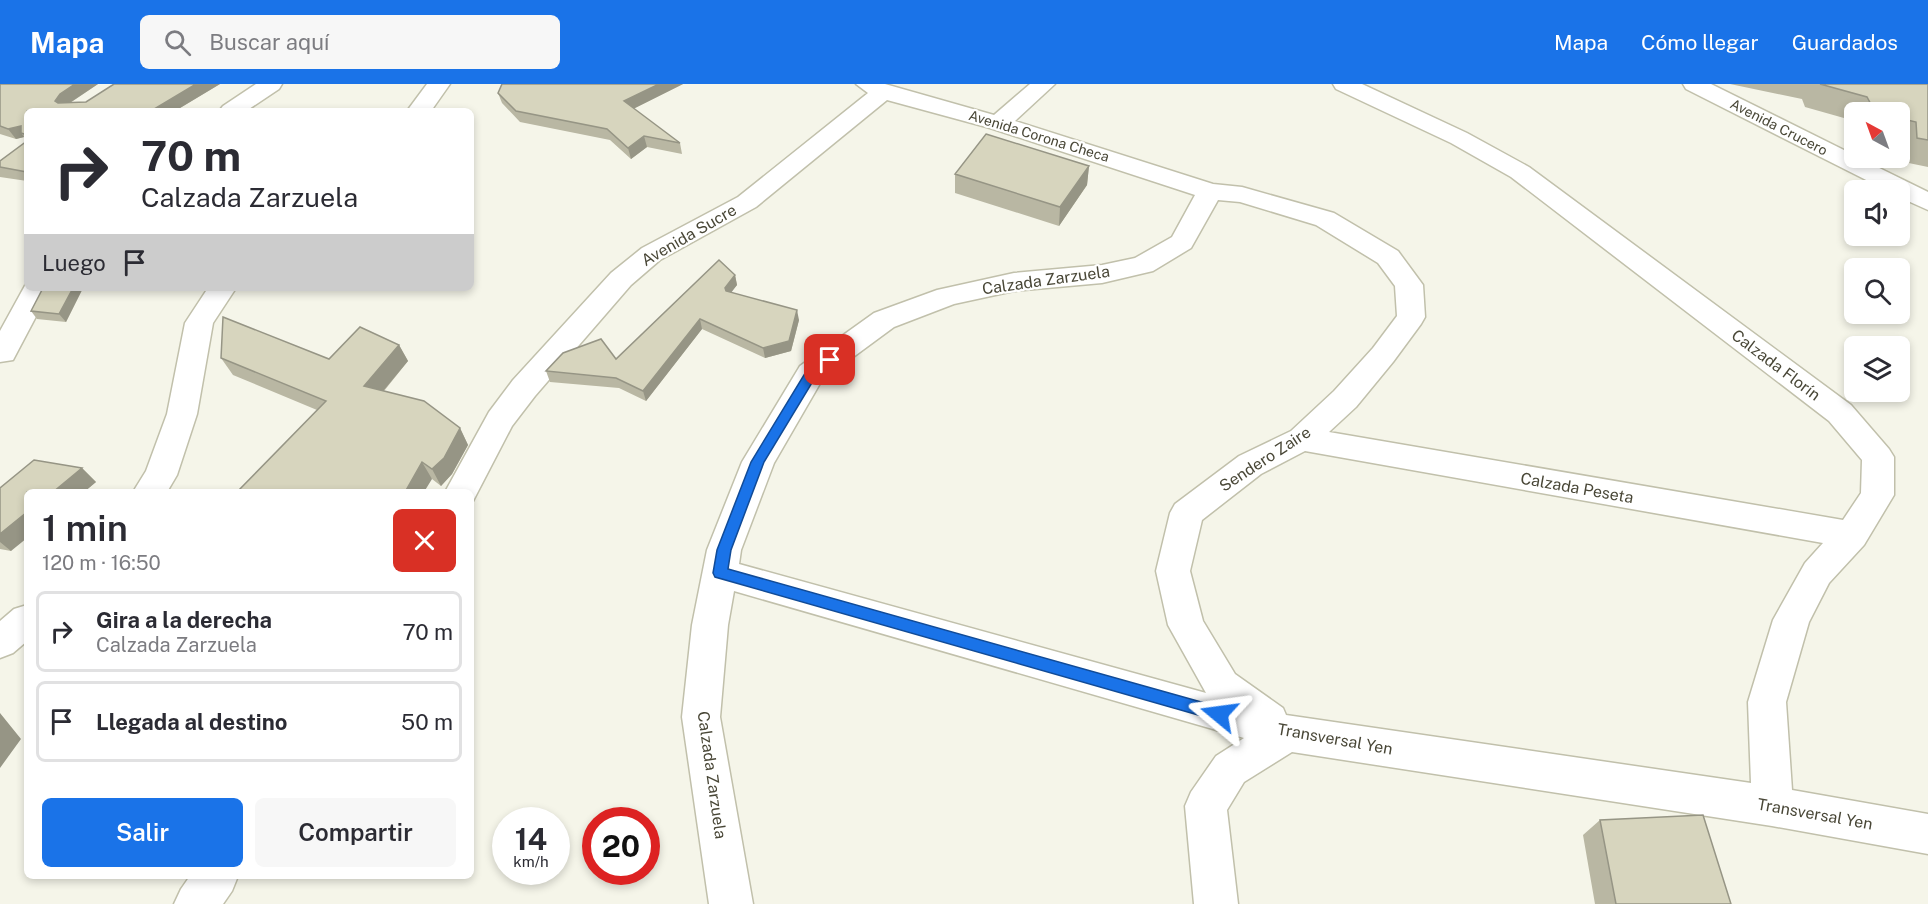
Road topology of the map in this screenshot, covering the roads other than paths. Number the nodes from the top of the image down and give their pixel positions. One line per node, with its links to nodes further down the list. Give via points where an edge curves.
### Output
1 (271, 84): 7 (street)
2 (440, 84): 8 (street)
3 (1044, 84): 9 (street)
4 (1344, 84): 18 (street, Calzada Florín, via 1459,138 1520,172 1840,413 1878,457 1877,495)
5 (1694, 84): 11 (street, Avenida Crucero)
6 (875, 88): 9 (street, Avenida Corona Checa); 17 (street, Avenida Sucre, via 747,202 651,254 621,279 524,388 500,420)
7 (235, 108)
8 (421, 108)
9 (998, 123): 10 (street, Avenida Corona Checa)
10 (1210, 191): 15 (street, Sendero Zaire, via 1242,195 1325,219 1388,256 1409,285 1411,317 1345,399); 19 (street, Calzada Zarzuela, via 1182,242 1143,265 1102,274 1014,282 947,296 884,320 812,373 758,462 724,550)
11 (1928, 202)
12 (35, 291): 14 (street)
13 (220, 291): 16 (street, via 199,322 182,414 161,475)
14 (3, 353)
15 (1302, 439): 18 (street, Calzada Peseta); 22 (street, Sendero Zaire, via 1250,465 1187,513 1173,571 1186,625 1222,686)
16 (151, 489)
17 (463, 489)
18 (1852, 535): 23 (street, Calzada Florín, via 1817,573 1791,620 1767,702)
19 (720, 573): 22 (street, Transversal Yen); 27 (street, Calzada Zarzuela, via 710,625 701,717)
20 (24, 622): 21 (street)
21 (0, 642)
22 (1287, 733): 23 (street, Transversal Yen); 28 (street, via 1230,769 1206,806)
23 (1772, 806): 24 (street, Transversal Yen)
24 (1928, 834)
25 (216, 879): 26 (street)
26 (196, 904)
27 (731, 904)
28 (1216, 904)

